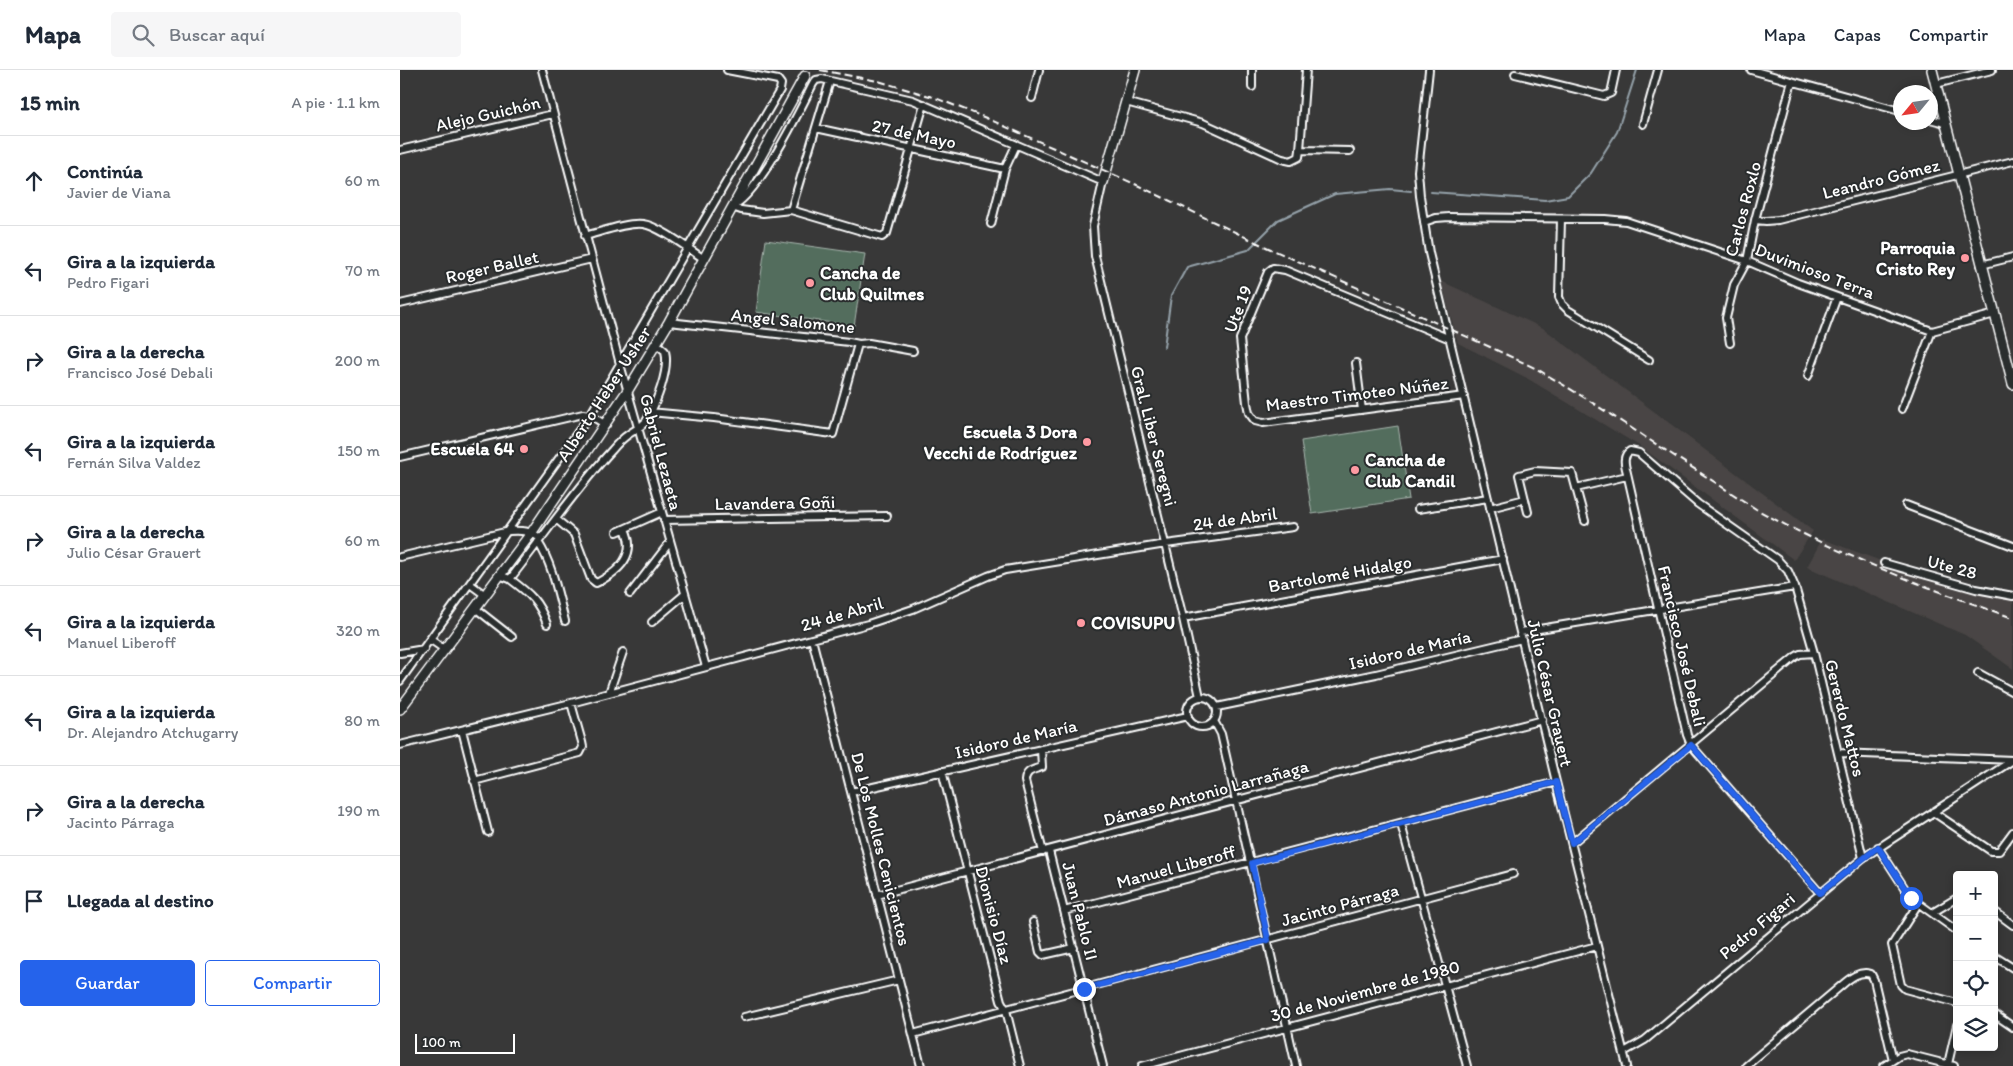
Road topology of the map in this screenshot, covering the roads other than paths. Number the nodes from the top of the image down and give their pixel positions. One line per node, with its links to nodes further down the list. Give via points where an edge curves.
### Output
1 (542, 70): 23 (street, Gabriel Lezaeta)
2 (727, 70): 44 (street, Alberto Heber Usher, via 773,78 781,84 780,90)
3 (1040, 70): 19 (street)
4 (1135, 70): 20 (street)
5 (1252, 70): 18 (street)
6 (1306, 70): 31 (street)
7 (1428, 70): 41 (street, Julio César Grauert, via 1418,171)
8 (1616, 70): 13 (street, via 1611,93 1604,96)
9 (1658, 70): 26 (street)
10 (1751, 70): 16 (street)
11 (1932, 70): 17 (street)
12 (1992, 70): 17 (street)
13 (1515, 74)
14 (805, 76): 37 (street, Alberto Heber Usher)
15 (830, 81): 21 (street); 27 (street); 37 (street, via 816,80 760,176 748,194)
16 (1792, 81): 22 (street); 40 (street, Carlos Roxlo)
17 (1936, 84): 25 (street)
18 (1252, 87)
19 (1032, 98)
20 (1126, 102): 31 (street, via 1203,123 1282,160 1291,161 1299,157); 36 (street)
21 (924, 104): 28 (street); 30 (street)
22 (1893, 109)
23 (553, 114): 29 (street, Alejo Guichón); 43 (street, Gabriel Lezaeta)
24 (1938, 121): 25 (street)
25 (1945, 123): 35 (street)
26 (1643, 124)
27 (816, 128): 30 (street, 27 de Mayo); 38 (street)
28 (1016, 145): 34 (street); 36 (street)
29 (400, 150)
30 (912, 150): 34 (street, 27 de Mayo); 38 (street, via 887,233 882,237)
31 (1300, 150): 32 (street)
32 (1350, 151)
33 (2013, 161): 35 (street, Leandro Gómez)
34 (1005, 169): 42 (street)
35 (1958, 175): 40 (street, Leandro Gómez, via 1778,220); 49 (street)
36 (1103, 182): 96 (street, Gral. Liber Seregni, via 1093,226 1094,256)
37 (732, 207): 38 (street, via 763,213); 47 (street, Alberto Heber Usher)
38 (791, 210)
39 (1561, 219): 41 (street, Duvimioso Terra, via 1448,217); 48 (street, Duvimioso Terra, via 1626,221); 60 (street, via 1559,297 1562,304)
40 (1755, 220): 48 (street, Carlos Roxlo)
41 (1424, 222): 55 (street, Julio César Grauert)
42 (991, 224)
43 (585, 236): 44 (street, via 645,224); 46 (street, Gabriel Lezaeta)
44 (689, 249): 47 (street); 62 (street, Alberto Heber Usher)
45 (2013, 257): 49 (street)
46 (592, 258): 51 (street, Roger Ballet); 62 (street, Gabriel Lezaeta)
47 (704, 258): 53 (street, Alberto Heber Usher)
48 (1747, 261): 50 (street, Duvimioso Terra); 56 (street, Carlos Roxlo, via 1734,285 1726,318)
49 (1981, 266): 52 (street)
50 (1838, 297): 54 (street, Duvimioso Terra); 63 (street)
51 (400, 304)
52 (1995, 314): 54 (street); 64 (street)
53 (669, 322): 57 (street, Alberto Heber Usher); 58 (street, Angel Salomone)
54 (1932, 330): 67 (street)
55 (1450, 339): 66 (street, Julio César Grauert); 71 (street, Ute 19, via 1273,268 1268,272 1240,339 1247,403)
56 (1730, 343)
57 (657, 344): 65 (street, Alberto Heber Usher); 69 (street, via 665,351 666,369)
58 (858, 344): 59 (street, Angel Salomone); 69 (street, via 833,434)
59 (913, 351)
60 (1649, 360)
61 (1356, 363): 68 (street)
62 (620, 364): 65 (street, Gabriel Lezaeta); 70 (street, Alberto Heber Usher)
63 (1808, 376)
64 (2013, 384)
65 (628, 390): 72 (street, Alberto Heber Usher); 73 (street, Gabriel Lezaeta)
66 (1464, 396): 68 (street, Maestro Timoteo Núñez); 78 (street, Julio César Grauert)
67 (1902, 409)
68 (1362, 410): 71 (street, Maestro Timoteo Núñez)
69 (650, 412): 73 (street)
70 (590, 415): 72 (street); 75 (street); 91 (street, Alberto Heber Usher)
71 (1255, 421)
72 (606, 425): 92 (street, Alberto Heber Usher)
73 (639, 428): 83 (street, Gabriel Lezaeta); 86 (street, via 612,449)
74 (1630, 450): 76 (street, Francisco José Debali, via 1624,460); 104 (street, Gererdo Mattos, via 1639,453 1698,504 1778,560 1788,571)
75 (400, 457)
76 (1627, 476): 77 (street); 110 (street, Francisco José Debali)
77 (1576, 488): 79 (street, via 1572,473 1535,471 1519,475); 88 (street)
78 (1488, 498): 81 (street, Julio César Grauert); 82 (street)
79 (1525, 500): 81 (street); 84 (street)
80 (1906, 505): 97 (street)
81 (1490, 508): 99 (street, Julio César Grauert)
82 (1418, 509)
83 (662, 512): 87 (street, Gabriel Lezaeta); 90 (street)
84 (1528, 512)
85 (887, 516): 87 (street, Lavandera Goñi)
86 (556, 519): 90 (street, via 574,534 591,579 596,583 615,571 627,558 630,543); 94 (street)
87 (664, 520): 95 (street, Gabriel Lezaeta)
88 (1585, 521)
89 (1293, 527): 96 (street, 24 de Abril)
90 (626, 529): 93 (street)
91 (509, 531): 92 (street); 98 (street); 103 (street, Alberto Heber Usher)
92 (532, 532): 94 (street); 101 (street, Alberto Heber Usher)
93 (617, 532)
94 (539, 540): 102 (street); 112 (street, via 555,581)
95 (670, 542): 105 (street); 106 (street, Gabriel Lezaeta)
96 (1166, 544): 111 (street, Gral. Liber Seregni); 117 (street, 24 de Abril, via 1005,570 912,609)
97 (2013, 546)
98 (400, 557)
99 (1503, 559): 111 (street, Bartolomé Hidalgo); 115 (street, Julio César Grauert)
100 (1884, 563): 108 (street, Ute 28)
101 (499, 575): 102 (street); 107 (street, Alberto Heber Usher)
102 (510, 579): 114 (street, via 533,597)
103 (470, 584): 107 (street); 118 (street, Alberto Heber Usher)
104 (1795, 587): 110 (street, Isidoro de María); 123 (street, Gererdo Mattos)
105 (630, 594)
106 (685, 594): 113 (street); 124 (street, Gabriel Lezaeta)
107 (485, 595): 109 (street, Alberto Heber Usher)
108 (2013, 596)
109 (475, 608): 116 (street); 120 (street, Alberto Heber Usher)
110 (1657, 609): 115 (street, Isidoro de María); 138 (street, Francisco José Debali)
111 (1184, 618): 129 (street, Gral. Liber Seregni)
112 (565, 621)
113 (652, 622)
114 (547, 624)
115 (1522, 636): 131 (street, Isidoro de María, via 1376,674); 134 (street, Julio César Grauert)
116 (512, 637)
117 (812, 639): 124 (street, 24 de Abril); 145 (street, De Los Molles Cenicientos)
118 (430, 640): 119 (street, Alberto Heber Usher); 120 (street)
119 (424, 649): 122 (street); 126 (street, Alberto Heber Usher)
120 (444, 649): 132 (street, Alberto Heber Usher)
121 (623, 652): 128 (street)
122 (400, 653)
123 (1814, 653): 138 (street, via 1795,657); 140 (street, Gererdo Mattos)
124 (706, 667): 128 (street, 24 de Abril)
125 (1978, 674): 127 (street)
126 (400, 681)
127 (2013, 692)
128 (609, 693): 130 (street, 24 de Abril)
129 (1200, 697): 131 (street, via 1208,698); 133 (street, via 1189,705)
130 (571, 703): 136 (street, 24 de Abril); 143 (street, via 583,747 580,753)
131 (1217, 708): 135 (street)
132 (400, 709)
133 (1188, 716): 135 (street, via 1199,726 1207,726); 139 (street, Isidoro de María)
134 (1542, 720): 144 (street, Julio César Grauert); 146 (street, Dámaso Antonio Larrañaga)
135 (1214, 721): 146 (street, via 1221,734)
136 (462, 730): 137 (street, 24 de Abril); 143 (street)
137 (400, 745)
138 (1691, 745): 151 (street); 158 (street, Francisco José Debali)
139 (1041, 749): 142 (street, Isidoro de María); 153 (street, Juan Pablo II, via 1042,766 1030,770 1025,782)
140 (1839, 753): 141 (street); 154 (street, Gererdo Mattos)
141 (2013, 760): 147 (street, Pedro Figari)
142 (942, 771): 145 (street, Isidoro de María); 156 (street, Dionisio Díaz)
143 (474, 781): 149 (street)
144 (1556, 782): 148 (street, Manuel Liberoff); 151 (street, Julio César Grauert)
145 (851, 792): 159 (street, De Los Molles Cenicientos)
146 (1237, 800): 153 (street, Dámaso Antonio Larrañaga); 155 (street)
147 (1932, 812): 150 (street, via 1991,852 2002,848); 152 (street, Pedro Figari)
148 (1401, 824): 155 (street, Manuel Liberoff); 160 (street)
149 (488, 832)
150 (2013, 832)
151 (1572, 843): 170 (street, Julio César Grauert)
152 (1878, 847): 154 (street, Pedro Figari); 162 (street)
153 (1046, 852): 156 (street, Dámaso Antonio Larrañaga); 163 (street, Juan Pablo II)
154 (1863, 858): 158 (street, Pedro Figari)
155 (1252, 863): 163 (street, Manuel Liberoff); 169 (street)
156 (967, 871): 159 (street, Dámaso Antonio Larrañaga); 178 (street, Dionisio Díaz)
157 (1513, 874): 160 (street, Jacinto Párraga)
158 (1820, 893): 185 (street, Pedro Figari, via 1645,1040)
159 (877, 895): 174 (street, De Los Molles Cenicientos)
160 (1421, 899): 169 (street, Jacinto Párraga); 175 (street)
161 (1953, 900): 164 (street)
162 (1918, 904): 164 (street); 177 (street, via 1892,945 1901,985 1905,989)
163 (1064, 911): 171 (street, Juan Pablo II)
164 (1932, 913): 168 (street)
165 (1998, 914): 167 (street)
166 (1033, 922): 171 (street, via 1043,955)
167 (2013, 925)
168 (1953, 928)
169 (1268, 940): 176 (street, Jacinto Párraga); 181 (street)
170 (1597, 946): 175 (street, 30 de Noviembre de 1980); 185 (street, Julio César Grauert)
171 (1074, 948): 176 (street, Juan Pablo II)
172 (1998, 959): 173 (street)
173 (2013, 968)
174 (899, 980): 179 (street); 183 (street, De Los Molles Cenicientos)
175 (1445, 985): 181 (street, 30 de Noviembre de 1980); 193 (street)
176 (1084, 989): 178 (street, Jacinto Párraga); 190 (street, Juan Pablo II)
177 (1953, 1002)
178 (1006, 1010): 183 (street, Jacinto Párraga); 189 (street, Dionisio Díaz)
179 (744, 1017)
180 (1998, 1017): 182 (street)
181 (1288, 1027): 191 (street, 30 de Noviembre de 1980); 192 (street)
182 (2013, 1027)
183 (913, 1034): 188 (street, De Los Molles Cenicientos)
184 (1953, 1051): 187 (street)
185 (1624, 1052): 194 (street, Julio César Grauert)
186 (1893, 1060): 187 (street, via 1912,1054); 195 (street, via 1874,980 1871,974 1864,972 1842,985); 196 (street)
187 (1951, 1065)
188 (921, 1066)
189 (1020, 1066)
190 (1104, 1066)
191 (1142, 1066)
192 (1296, 1066)
193 (1467, 1066)
194 (1627, 1066)
195 (1746, 1066)
196 (1884, 1066)

